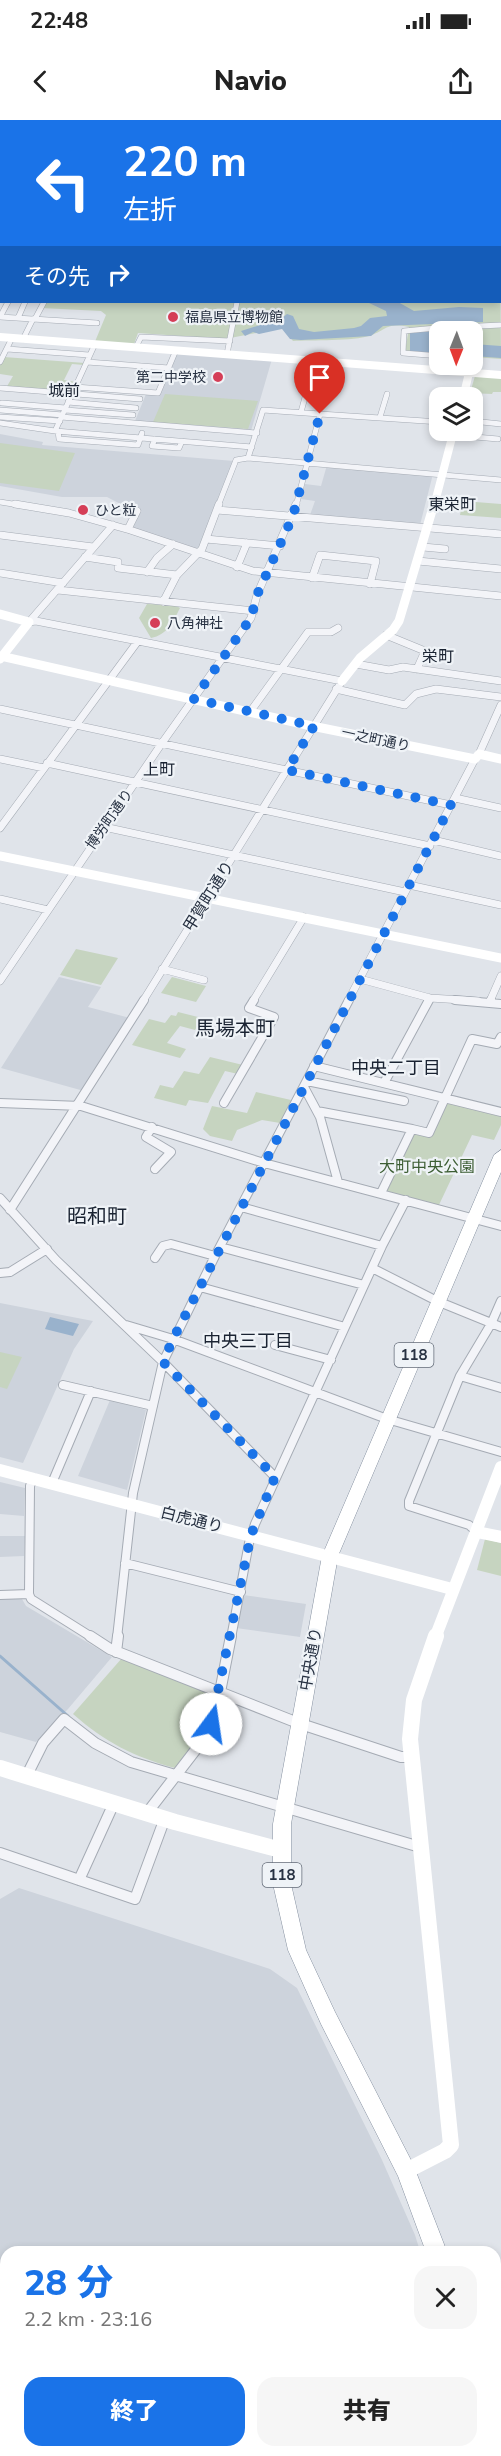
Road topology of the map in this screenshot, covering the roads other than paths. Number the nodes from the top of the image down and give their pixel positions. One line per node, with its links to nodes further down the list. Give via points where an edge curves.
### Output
1 (7, 303): 5 (street, via 0,317)
2 (25, 303): 5 (street)
3 (43, 303): 6 (street)
4 (237, 303): 14 (street)
5 (18, 318): 6 (street)
6 (34, 319): 7 (street); 13 (street)
7 (97, 323)
8 (501, 325): 9 (street)
9 (483, 326)
10 (429, 329): 20 (street, via 404,331 403,352)
11 (0, 337): 12 (street)
12 (12, 338): 13 (street); 17 (street)
13 (23, 339): 15 (street)
14 (230, 341): 16 (street, via 141,337); 19 (street)
15 (94, 345): 16 (street); 21 (street)
16 (136, 347): 18 (street)
17 (6, 349): 21 (street); 22 (street)
18 (176, 350): 19 (street); 25 (street)
19 (227, 354): 23 (street)
20 (429, 355)
21 (88, 358): 25 (street); 28 (street)
22 (1, 359)
23 (315, 361): 24 (street); 38 (street)
24 (429, 367)
25 (169, 368): 31 (street, via 158,393)
26 (483, 372): 27 (street)
27 (501, 375)
28 (75, 387): 31 (street); 32 (street)
29 (0, 388): 30 (street)
30 (9, 389): 32 (street); 35 (street)
31 (143, 392): 34 (street)
32 (72, 394): 34 (street); 37 (street)
33 (387, 394): 42 (street)
34 (140, 399): 36 (street)
35 (1, 404): 37 (street)
36 (136, 408): 37 (street); 40 (street)
37 (64, 412): 40 (street); 41 (street); 46 (street); 49 (street)
38 (302, 412): 39 (street); 50 (street, via 263,410)
39 (320, 414): 42 (street); 57 (street, 博労町通り)
40 (133, 415): 46 (street)
41 (0, 417)
42 (380, 417): 43 (street)
43 (429, 421)
44 (483, 422): 48 (street)
45 (0, 423): 49 (street)
46 (130, 423): 47 (street)
47 (146, 424): 50 (street); 52 (street)
48 (501, 424)
49 (56, 431): 52 (street, via 59,439 138,445)
50 (257, 433): 55 (street)
51 (483, 437): 53 (street)
52 (141, 438): 55 (street, via 155,439 152,446 179,448 182,441)
53 (498, 439)
54 (452, 441): 58 (street, 甲賀町通り)
55 (252, 447): 56 (street)
56 (248, 458): 57 (street); 61 (street, via 236,460)
57 (307, 463): 58 (street); 63 (street, 博労町通り)
58 (442, 475): 59 (street); 65 (street, 甲賀町通り)
59 (501, 480)
60 (0, 502): 64 (street)
61 (217, 510): 63 (street); 69 (street)
62 (137, 511): 66 (street)
63 (293, 516): 65 (street); 72 (street, 博労町通り)
64 (113, 525): 66 (street); 73 (street)
65 (428, 526): 67 (street); 74 (street, 甲賀町通り)
66 (129, 529): 71 (street)
67 (501, 534)
68 (0, 535): 73 (street)
69 (206, 539): 70 (street); 76 (street)
70 (247, 543): 72 (street); 79 (street)
71 (173, 544): 76 (street); 81 (street)
72 (280, 546): 83 (street, 博労町通り)
73 (93, 547): 77 (street)
74 (423, 547): 75 (street); 78 (street, 甲賀町通り)
75 (446, 549)
76 (200, 553): 79 (street); 84 (street)
77 (85, 557): 81 (street); 86 (street)
78 (418, 561): 80 (street); 88 (street, 甲賀町通り)
79 (237, 567): 83 (street)
80 (501, 569)
81 (147, 572): 84 (street)
82 (0, 573): 86 (street)
83 (268, 574): 85 (street); 92 (street, 博労町通り)
84 (177, 576): 91 (street)
85 (312, 578): 87 (street); 87 (street, via 320,555 375,561)
86 (63, 584): 89 (street)
87 (370, 584): 88 (street)
88 (411, 588): 90 (street); 96 (street, 甲賀町通り, via 399,621)
89 (58, 590): 91 (street); 94 (street)
90 (501, 596)
91 (163, 602): 92 (street)
92 (254, 611): 99 (street, 博労町通り)
93 (0, 614): 94 (street)
94 (29, 622): 97 (street); 98 (street)
95 (338, 628): 101 (street, via 331,632 308,632)
96 (386, 635): 100 (street, 甲賀町通り); 102 (street, via 425,651)
97 (138, 641): 99 (street); 103 (street)
98 (1, 657): 103 (street, 一之町通り)
99 (223, 658): 101 (street); 107 (street, 博労町通り)
100 (356, 664): 102 (street, via 389,670); 105 (street, 甲賀町通り)
101 (280, 669): 105 (street); 110 (street)
102 (417, 669): 104 (street)
103 (109, 681): 107 (street, 一之町通り); 111 (street)
104 (501, 681)
105 (339, 685): 106 (street, via 405,705 416,694 436,689); 112 (street, 甲賀町通り)
106 (501, 698)
107 (194, 699): 110 (street, 一之町通り); 113 (street, 博労町通り)
108 (501, 705): 114 (street)
109 (0, 709): 111 (street)
110 (250, 712): 112 (street, 一之町通り)
111 (76, 725): 113 (street); 117 (street)
112 (314, 726): 114 (street, 一之町通り); 118 (street, 甲賀町通り)
113 (162, 743): 118 (street); 119 (street, 博労町通り)
114 (477, 757): 116 (street, 一之町通り); 120 (street)
115 (0, 759): 117 (street)
116 (501, 759)
117 (45, 765): 119 (street); 124 (street)
118 (287, 770): 120 (street); 122 (street, 甲賀町通り)
119 (135, 783): 122 (street); 123 (street, 博労町通り)
120 (453, 801): 121 (street); 125 (street)
121 (501, 808)
122 (262, 810): 125 (street); 126 (street, 甲賀町通り)
123 (104, 827): 126 (street); 129 (street, 博労町通り)
124 (0, 828)
125 (431, 843): 128 (street); 130 (street)
126 (233, 855): 130 (street); 131 (street, 甲賀町通り)
127 (0, 856): 129 (street)
128 (501, 856)
129 (73, 871): 131 (street); 134 (street, 博労町通り)
130 (407, 888): 133 (street); 136 (street)
131 (207, 898): 135 (street); 138 (street, 甲賀町通り)
132 (0, 899): 134 (street)
133 (501, 905)
134 (48, 910): 142 (street, 博労町通り)
135 (304, 917): 136 (street); 155 (street, via 249,1008 274,1017)
136 (384, 933): 137 (street); 140 (street)
137 (501, 958)
138 (162, 969): 141 (street); 156 (street, 甲賀町通り)
139 (501, 976): 144 (street)
140 (360, 979): 143 (street); 147 (street)
141 (204, 980)
142 (0, 981)
143 (430, 998): 144 (street); 148 (street)
144 (490, 1002): 145 (street)
145 (501, 1004)
146 (501, 1037): 152 (street, via 497,1044 472,1039)
147 (314, 1066): 148 (street); 149 (street)
148 (384, 1083): 150 (street)
149 (305, 1084): 151 (street); 157 (street); 162 (street)
150 (398, 1086): 151 (street); 152 (street)
151 (392, 1098): 153 (street)
152 (445, 1098): 158 (street); 160 (street, via 429,1133)
153 (404, 1101)
154 (0, 1103): 156 (street)
155 (224, 1103)
156 (77, 1105): 159 (street); 169 (street, 甲賀町通り)
157 (316, 1111): 160 (street); 164 (street)
158 (501, 1112)
159 (152, 1127): 162 (street); 163 (street, via 147,1137 171,1152)
160 (412, 1129): 165 (street)
161 (501, 1155): 170 (highway, 中央通り / 118)
162 (264, 1163): 164 (street); 168 (street)
163 (155, 1169)
164 (338, 1182): 165 (street)
165 (381, 1193): 167 (street)
166 (1, 1200): 169 (street)
167 (406, 1200): 170 (street); 172 (street)
168 (241, 1207): 172 (street); 174 (street)
169 (10, 1210): 173 (street)
170 (474, 1219): 171 (street); 180 (highway, 中央通り / 118)
171 (501, 1226)
172 (382, 1246): 176 (street)
173 (47, 1249): 177 (street, via 10,1272); 182 (street)
174 (218, 1251): 175 (street, via 171,1244 163,1246); 178 (street); 179 (street)
175 (155, 1258)
176 (372, 1268): 178 (street); 180 (street)
177 (0, 1273)
178 (364, 1285): 184 (street)
179 (200, 1287): 184 (street); 186 (street)
180 (437, 1301): 183 (street); 196 (highway, 中央通り / 118)
181 (501, 1301): 183 (street)
182 (123, 1324): 186 (street); 189 (street)
183 (491, 1324): 185 (street); 190 (street)
184 (345, 1327): 188 (street)
185 (501, 1327)
186 (173, 1339): 189 (street); 194 (street)
187 (275, 1345): 188 (street)
188 (331, 1360): 194 (street)
189 (163, 1362): 195 (street); 201 (street)
190 (460, 1376): 192 (street); 197 (street)
191 (63, 1384): 193 (street)
192 (501, 1388)
193 (91, 1391): 195 (street); 203 (street)
194 (316, 1392): 196 (street); 201 (street)
195 (153, 1406): 204 (street)
196 (387, 1419): 197 (street); 208 (highway, 中央通り / 118)
197 (435, 1433): 198 (street); 205 (street, via 409,1506 469,1525)
198 (501, 1452)
199 (501, 1467): 205 (street)
200 (0, 1470): 202 (street, 白虎通り)
201 (275, 1477): 206 (street)
202 (33, 1478): 203 (street, 白虎通り); 212 (street)
203 (52, 1483): 204 (street, 白虎通り)
204 (132, 1504): 206 (street, 白虎通り); 209 (street)
205 (477, 1532): 207 (street); 210 (street)
206 (251, 1535): 208 (street, 白虎通り); 211 (street)
207 (501, 1537)
208 (330, 1556): 210 (street, 白虎通り); 216 (highway, 中央通り / 118)
209 (125, 1563): 211 (street); 214 (street)
210 (453, 1589): 217 (street, via 410,1707)
211 (241, 1592): 215 (street)
212 (29, 1594): 213 (street); 214 (street, via 48,1611)
213 (0, 1595)
214 (116, 1652): 215 (street)
215 (220, 1692): 216 (street); 219 (street, via 207,1735)
216 (298, 1724): 217 (street, via 401,1757); 222 (highway, 中央通り / 118)
217 (412, 1757): 225 (street)
218 (1, 1771): 220 (street)
219 (179, 1773): 220 (street, via 120,1758 64,1719 43,1743); 222 (street); 223 (street)
220 (27, 1775): 221 (street)
221 (114, 1803): 223 (street); 228 (street)
222 (285, 1807): 225 (street); 226 (highway, 中央通り / 118)
223 (147, 1813): 224 (street)
224 (165, 1818): 226 (street); 228 (street, via 135,1899)
225 (420, 1847): 229 (street, via 451,2145)
226 (281, 1850): 229 (highway, 中央通り / 118, via 282,1884 297,1950)
227 (0, 1853): 228 (street)
228 (80, 1880)
229 (406, 2171): 230 (highway, 118)
230 (435, 2246)

